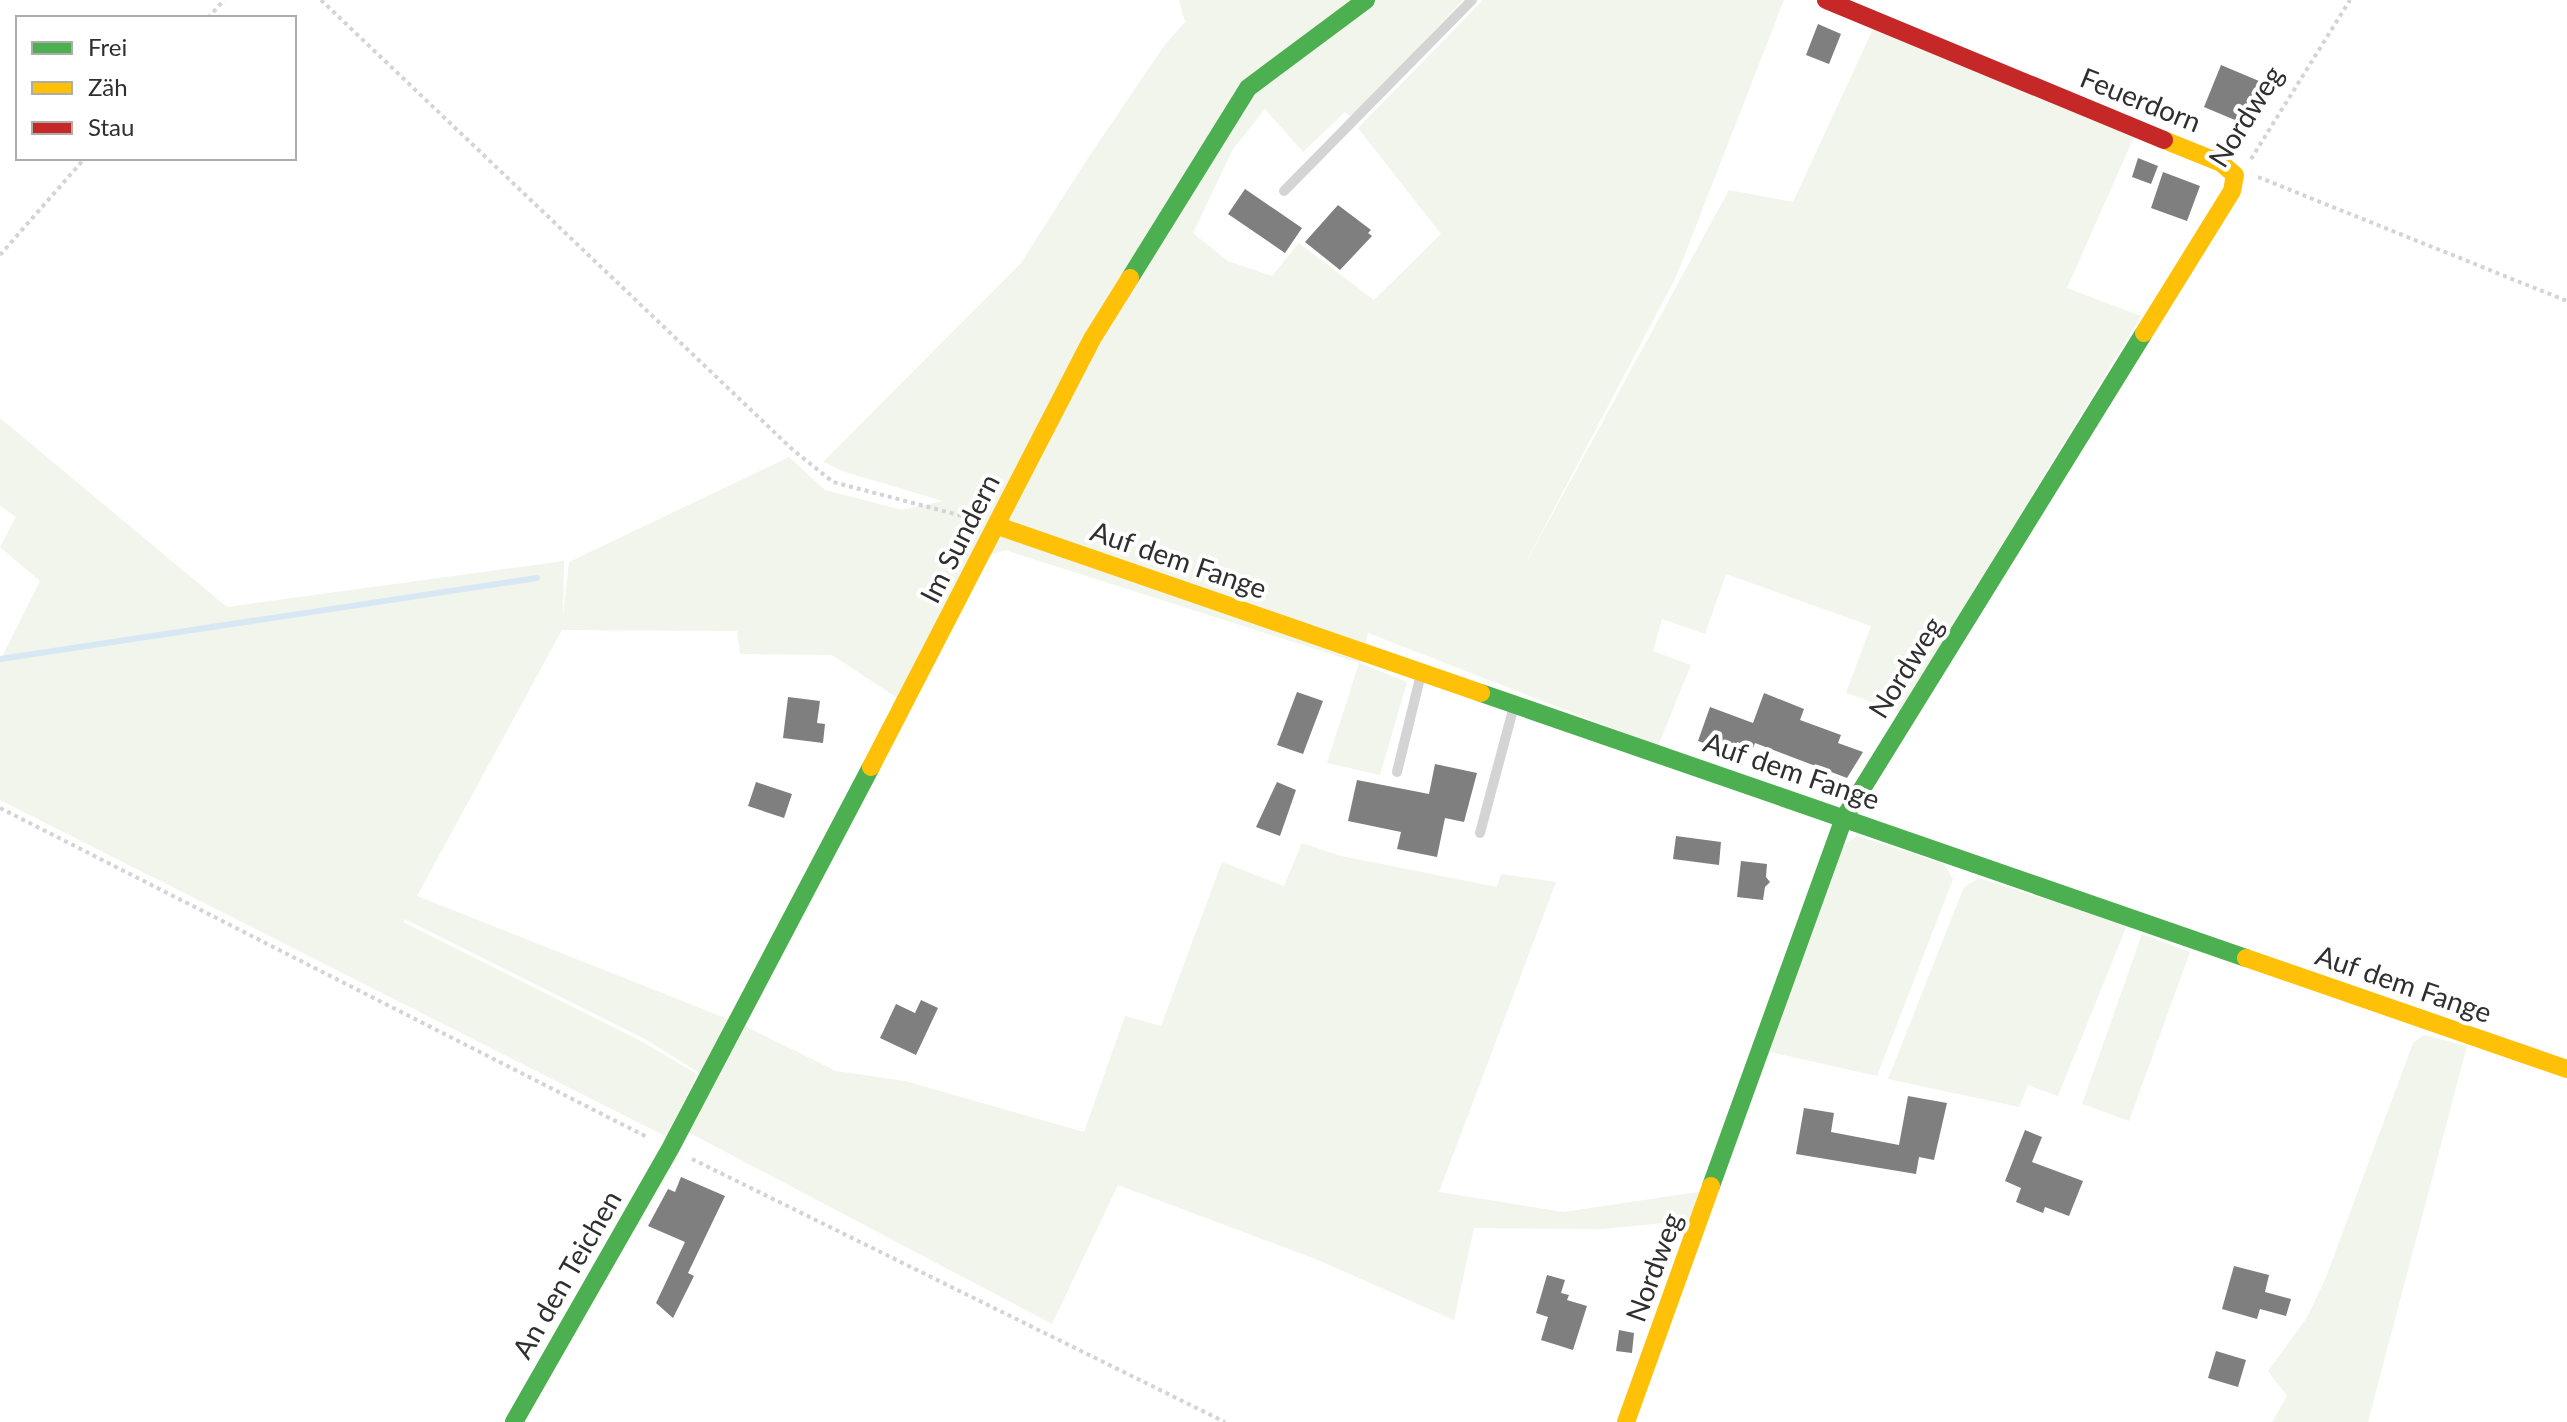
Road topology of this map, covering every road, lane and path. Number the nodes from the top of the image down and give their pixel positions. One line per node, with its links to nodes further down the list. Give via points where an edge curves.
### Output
1 (224, 0): 7 (path)
2 (321, 0): 13 (path, via 833,482)
3 (1366, 0): 13 (street, Im Sundern, via 1248,88 1092,339)
4 (1472, 0): 10 (lane)
5 (1826, 0): 9 (street, Feuerdorn, via 2221,163)
6 (2350, 0): 9 (path, Nordweg, via 2251,159)
7 (210, 16)
8 (83, 160): 11 (path)
9 (2235, 175): 12 (path, via 2263,177); 18 (street, Nordweg, via 2232,191)
10 (1284, 191)
11 (0, 255)
12 (2567, 301)
13 (998, 526): 14 (street, Auf dem Fange); 21 (street, Im Sundern)
14 (1421, 672): 15 (street, Auf dem Fange); 16 (lane)
15 (1515, 704): 18 (street, Auf dem Fange); 19 (lane)
16 (1397, 772)
17 (0, 808): 21 (path)
18 (1844, 818): 20 (street, Auf dem Fange); 24 (street, Nordweg)
19 (1480, 833)
20 (2567, 1069)
21 (669, 1151): 22 (street, An den Teichen); 23 (path)
22 (514, 1422)
23 (1225, 1422)
24 (1626, 1422)

